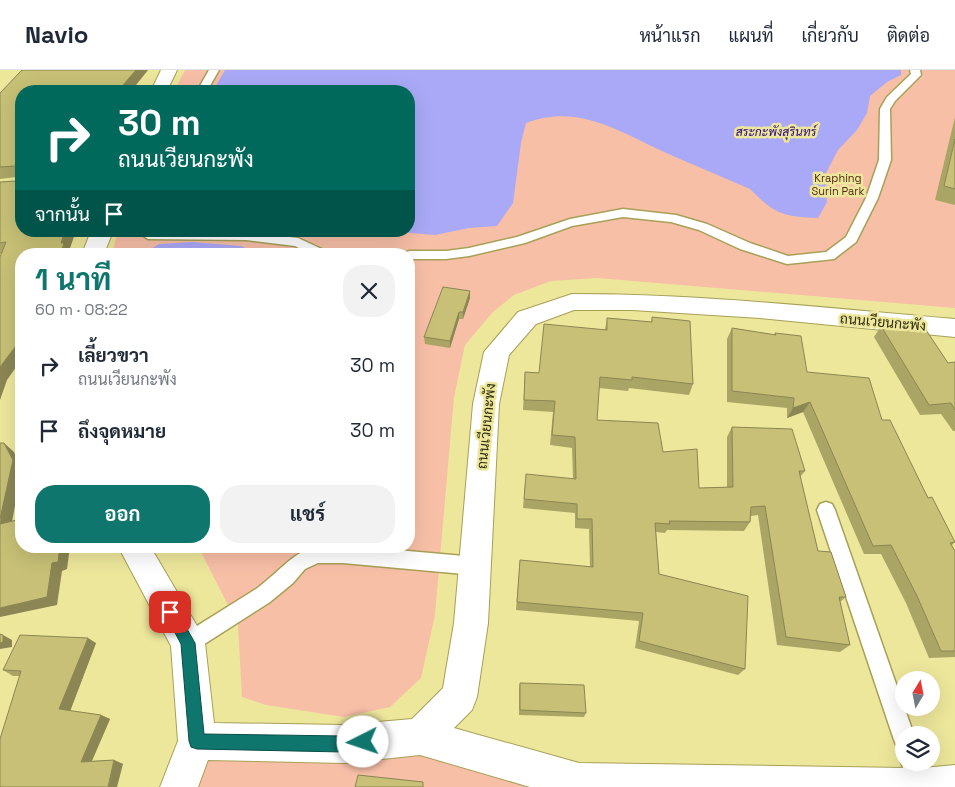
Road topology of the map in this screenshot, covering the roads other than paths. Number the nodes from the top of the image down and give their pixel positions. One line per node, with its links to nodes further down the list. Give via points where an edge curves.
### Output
1 (169, 70): 4 (street)
2 (214, 70): 5 (lane)
3 (915, 70): 8 (lane, via 916,75 891,98 885,109 885,160 872,198 851,239 829,256 787,260 672,218 623,213 570,223 520,240 469,252)
4 (162, 85)
5 (205, 85)
6 (255, 237): 7 (lane, via 298,242)
7 (310, 248)
8 (415, 255)
9 (955, 328): 12 (street, ถนนเวียนกะพัง, via 632,302 572,302 527,318 497,352 488,396)
10 (826, 510): 14 (lane)
11 (140, 553): 13 (street)
12 (475, 566): 13 (lane, via 316,554 298,563 263,595); 15 (street, ถนนเวียนกะพัง, via 471,623 459,697)
13 (188, 643): 16 (street)
14 (900, 726)
15 (420, 736): 16 (street, via 344,744); 18 (street)
16 (197, 741): 20 (street)
17 (916, 771): 22 (lane)
18 (579, 784): 21 (street)
19 (955, 784): 22 (street)
20 (179, 787)
21 (905, 787)
22 (922, 787)

